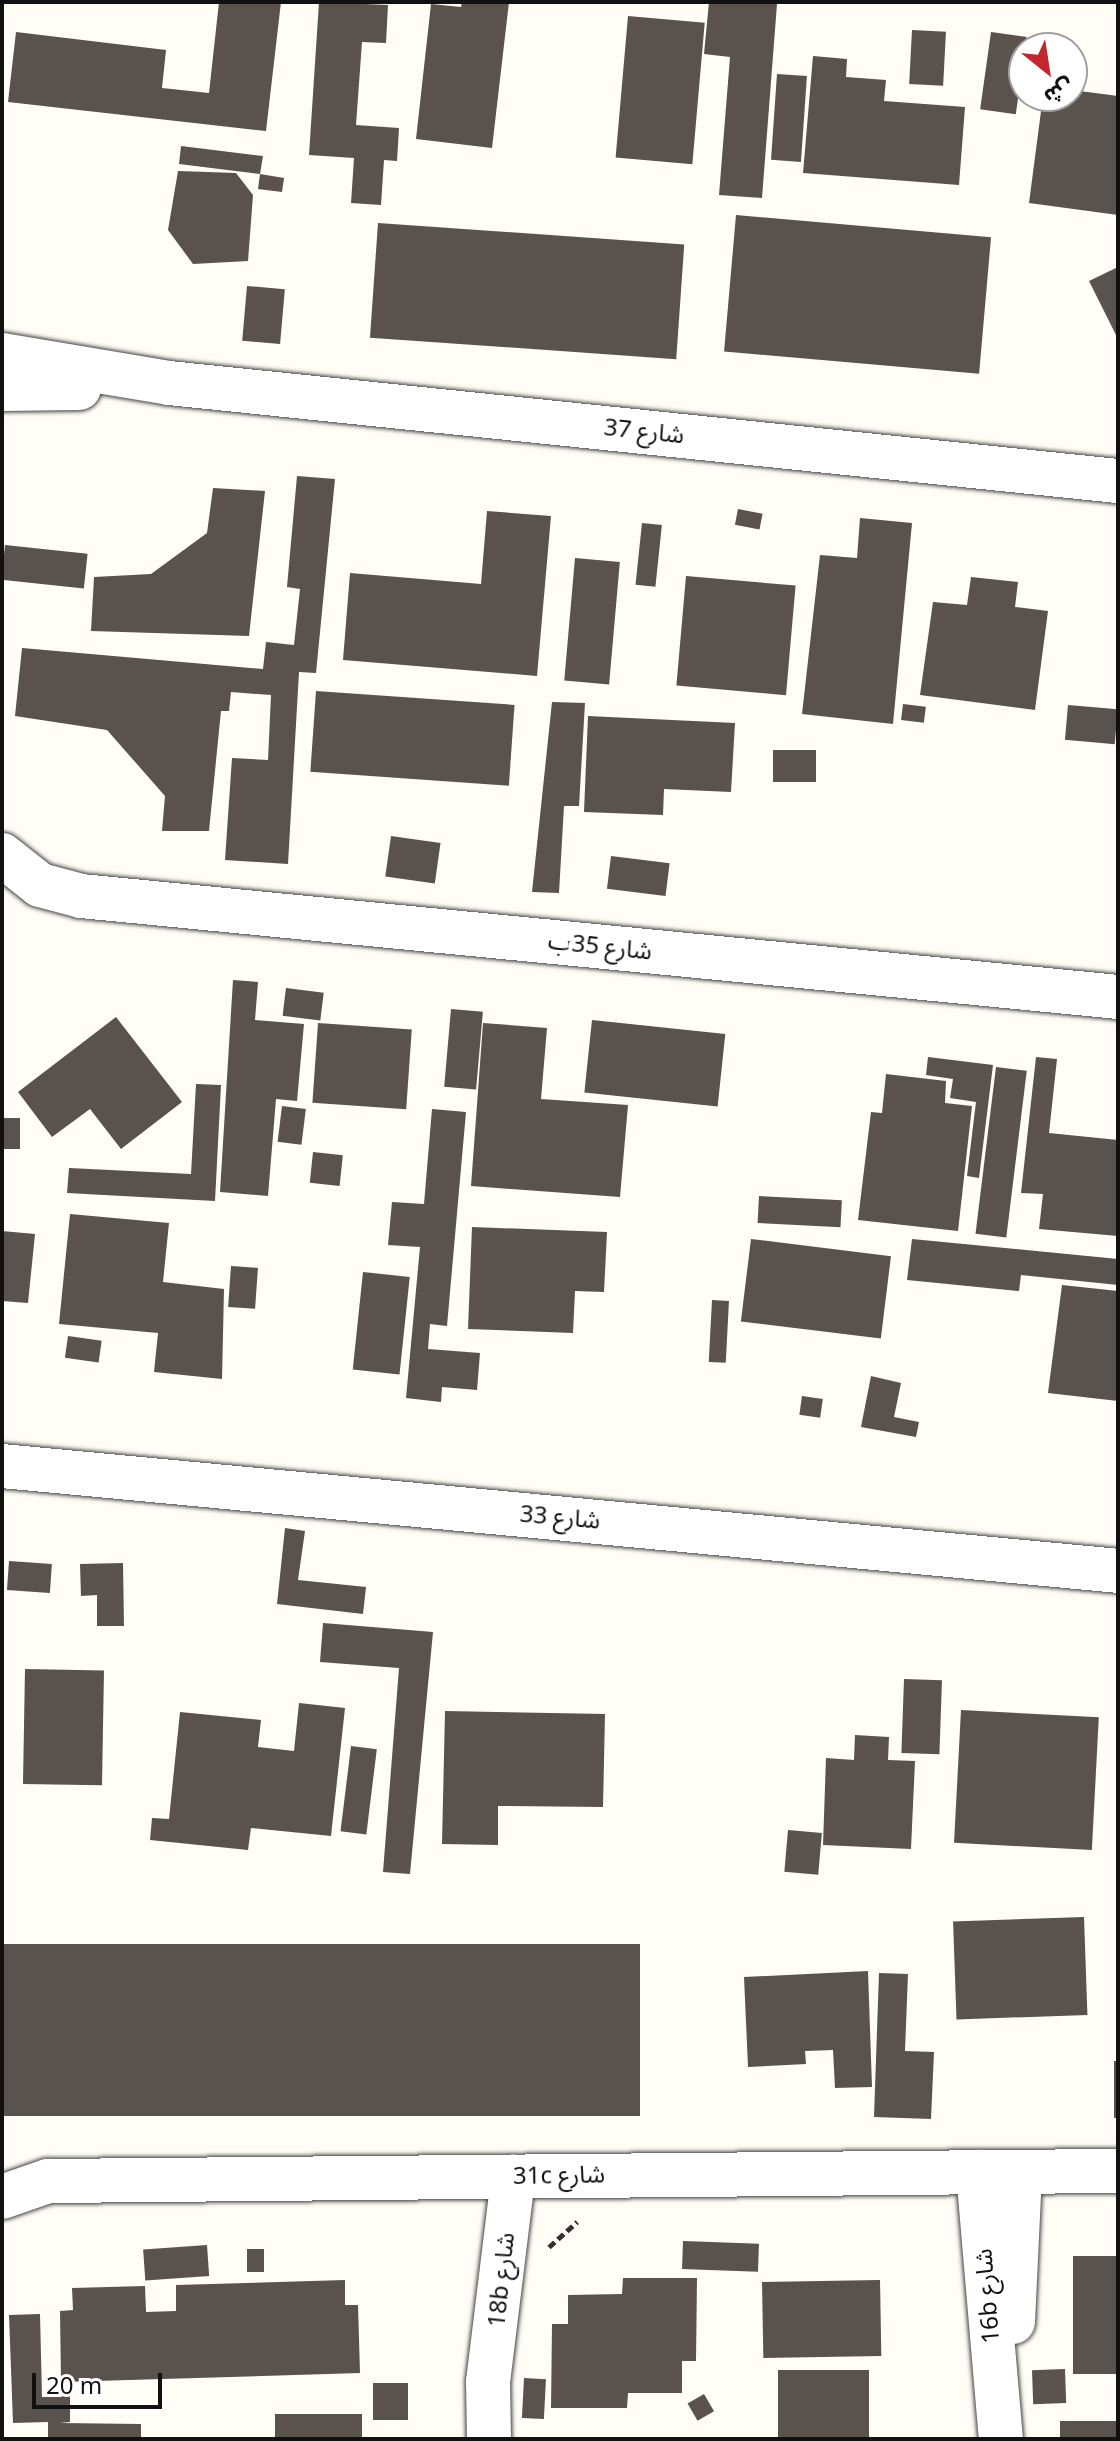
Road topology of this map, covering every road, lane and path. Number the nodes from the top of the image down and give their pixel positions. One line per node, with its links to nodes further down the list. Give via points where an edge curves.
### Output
1 (2, 355): 2 (street, شارع 37)
2 (169, 383): 3 (street, شارع 37); 4 (street, شارع 37)
3 (2, 389)
4 (1118, 481)
5 (2, 855): 6 (street, شارع 35ب, via 40,885 81,896)
6 (1118, 997)
7 (2, 1466): 8 (street, شارع 33)
8 (1118, 1571)
9 (1118, 2171): 10 (street, 31c شارع)
10 (999, 2172): 11 (street, 31c شارع); 13 (street, 16b شارع, via 1012,2359)
11 (495, 2177): 12 (street, 31c شارع, via 48,2181); 14 (street, 18b شارع, via 479,2319)
12 (2, 2197)
13 (1001, 2429)
14 (489, 2439)

